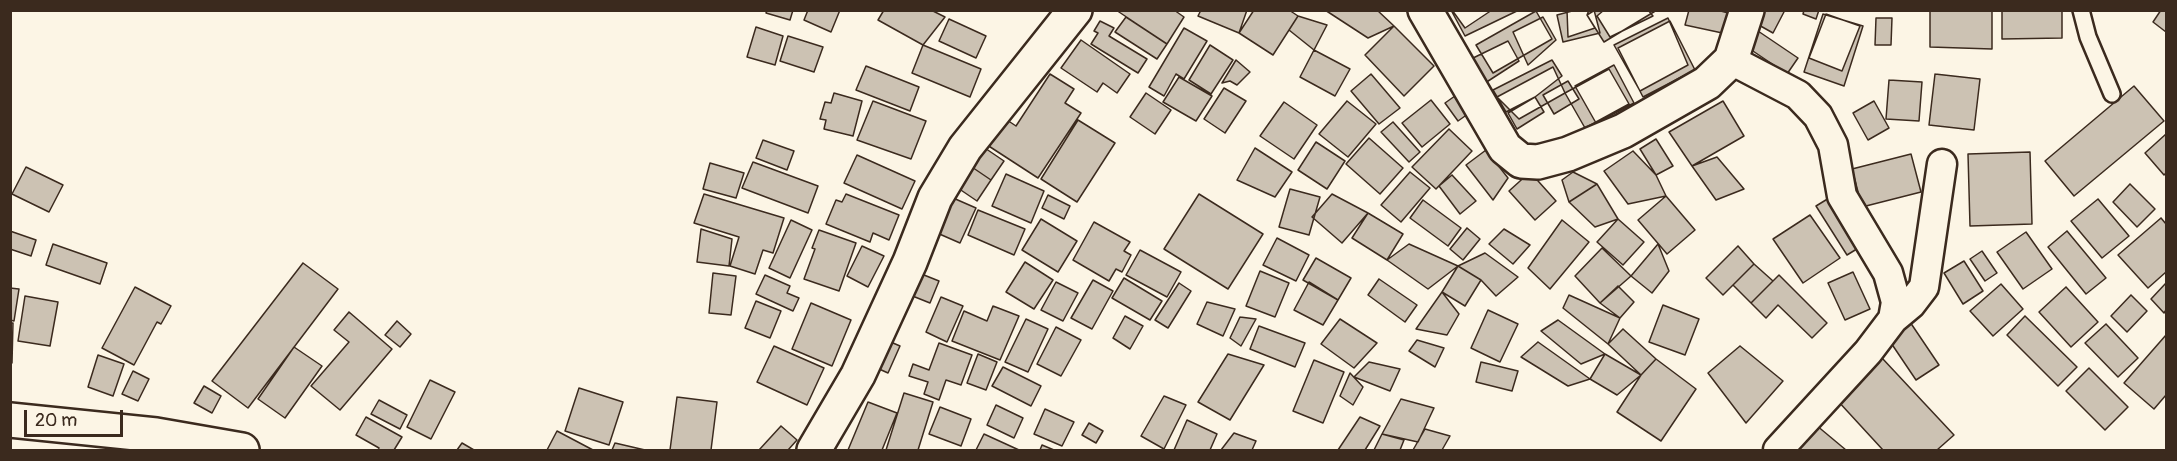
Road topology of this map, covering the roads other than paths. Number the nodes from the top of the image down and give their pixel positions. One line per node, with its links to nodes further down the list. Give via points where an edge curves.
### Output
1 (1075, 10): 11 (street, via 965,148 935,198 858,375)
2 (1425, 10): 5 (street, via 1505,148 1521,161 1538,162 1568,154 1623,131 1707,83)
3 (1746, 10): 5 (street)
4 (2081, 10): 6 (lane)
5 (1731, 60): 8 (street, via 1798,95 1818,116 1833,145 1842,196 1888,273 1896,302)
6 (2112, 94)
7 (1942, 164): 8 (street, via 1924,287)
8 (1893, 319): 12 (street)
9 (10, 420): 10 (street, via 156,435)
10 (242, 450)
11 (814, 450)
12 (1778, 450)

